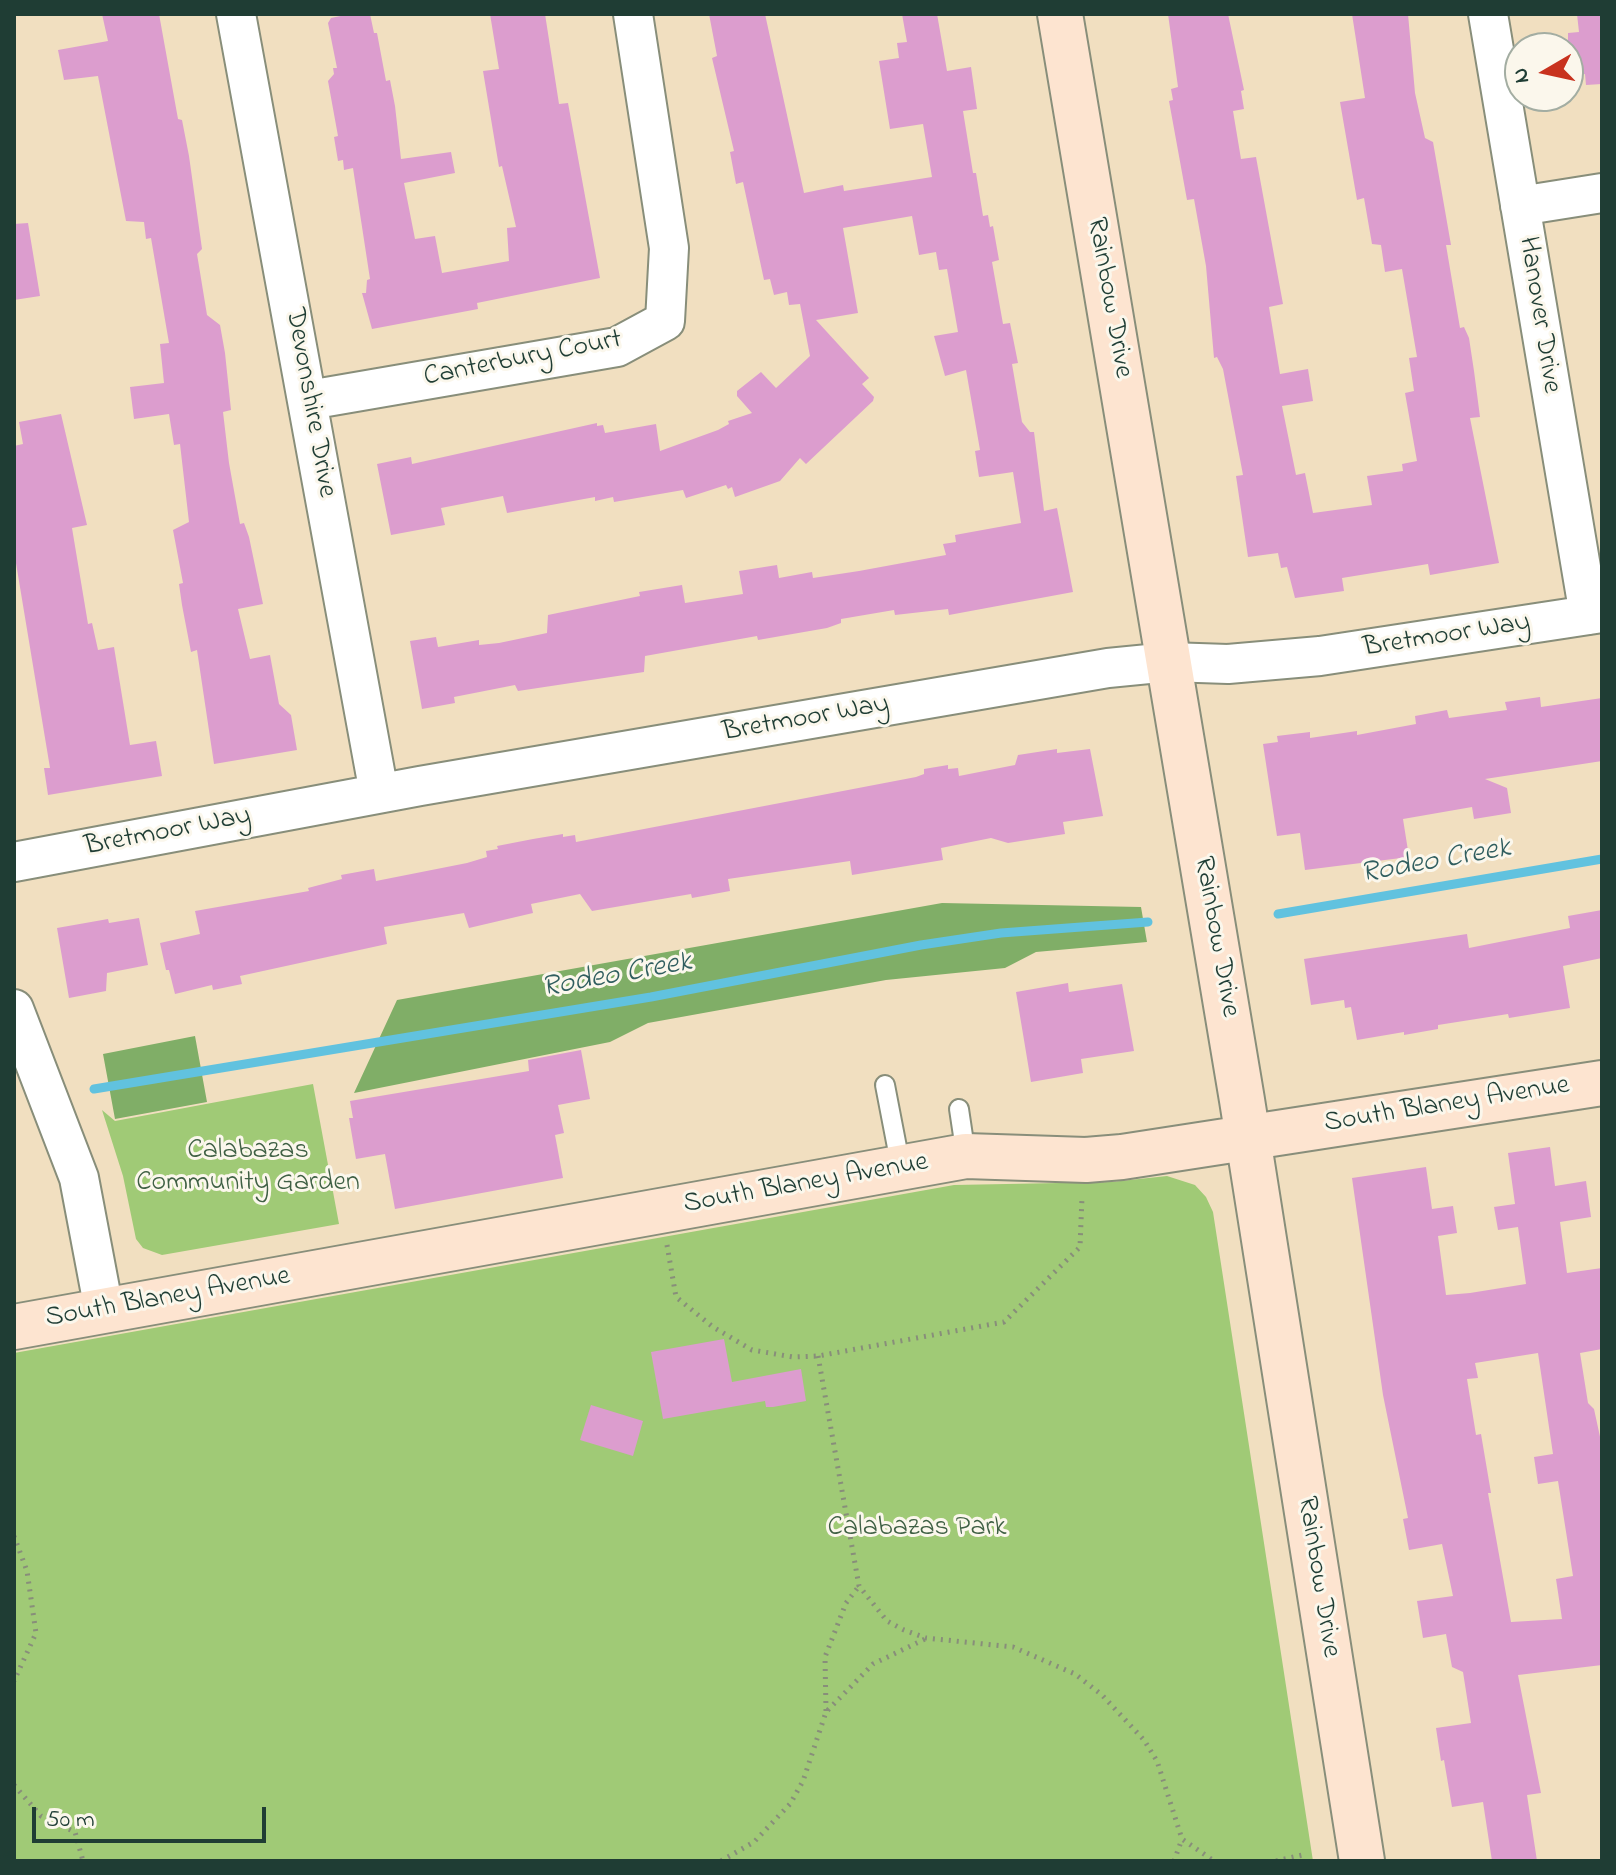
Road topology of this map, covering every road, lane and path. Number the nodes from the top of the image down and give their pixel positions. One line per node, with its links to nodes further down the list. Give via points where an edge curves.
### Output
1 (236, 14): 7 (street, Devonshire Drive)
2 (633, 14): 7 (street, Canterbury Court, via 669,248 665,321 617,347)
3 (1060, 14): 9 (street, Rainbow Drive)
4 (1488, 14): 6 (street, Hanover Drive)
5 (1602, 193): 6 (street)
6 (1520, 206): 8 (street, Hanover Drive)
7 (309, 400): 10 (street, Devonshire Drive)
8 (1595, 614): 9 (street, Bretmoor Way, via 1320,656 1232,664)
9 (1169, 662): 10 (street, Bretmoor Way, via 1108,668); 16 (street, Rainbow Drive)
10 (379, 793): 11 (street, Bretmoor Way)
11 (14, 862)
12 (14, 1009): 21 (street, via 79,1178)
13 (1602, 1083): 16 (street, South Blaney Avenue)
14 (885, 1085): 18 (lane)
15 (959, 1109): 17 (lane)
16 (1248, 1137): 17 (street, South Blaney Avenue, via 1086,1160); 37 (street, Rainbow Drive)
17 (966, 1156): 18 (street, South Blaney Avenue)
18 (901, 1168): 21 (street, South Blaney Avenue)
19 (1083, 1186): 23 (path, via 1080,1247 1004,1322)
20 (665, 1236): 23 (path, via 676,1297 713,1327 752,1350)
21 (104, 1310): 22 (street, South Blaney Avenue)
22 (14, 1327)
23 (818, 1356): 25 (path)
24 (14, 1536): 27 (path, via 29,1582 36,1633)
25 (859, 1586): 26 (path, via 887,1621); 28 (path, via 846,1603 825,1657)
26 (926, 1638): 28 (path, via 873,1664); 30 (path, via 1027,1651 1075,1674 1102,1695 1157,1761)
27 (14, 1681)
28 (826, 1712): 33 (path, via 790,1804 754,1842)
29 (14, 1785): 32 (path, via 41,1816 75,1832)
30 (1182, 1839): 34 (path); 35 (path)
31 (1307, 1854): 36 (path)
32 (83, 1861)
33 (721, 1861)
34 (1174, 1861)
35 (1214, 1861)
36 (1276, 1861)
37 (1362, 1861)

